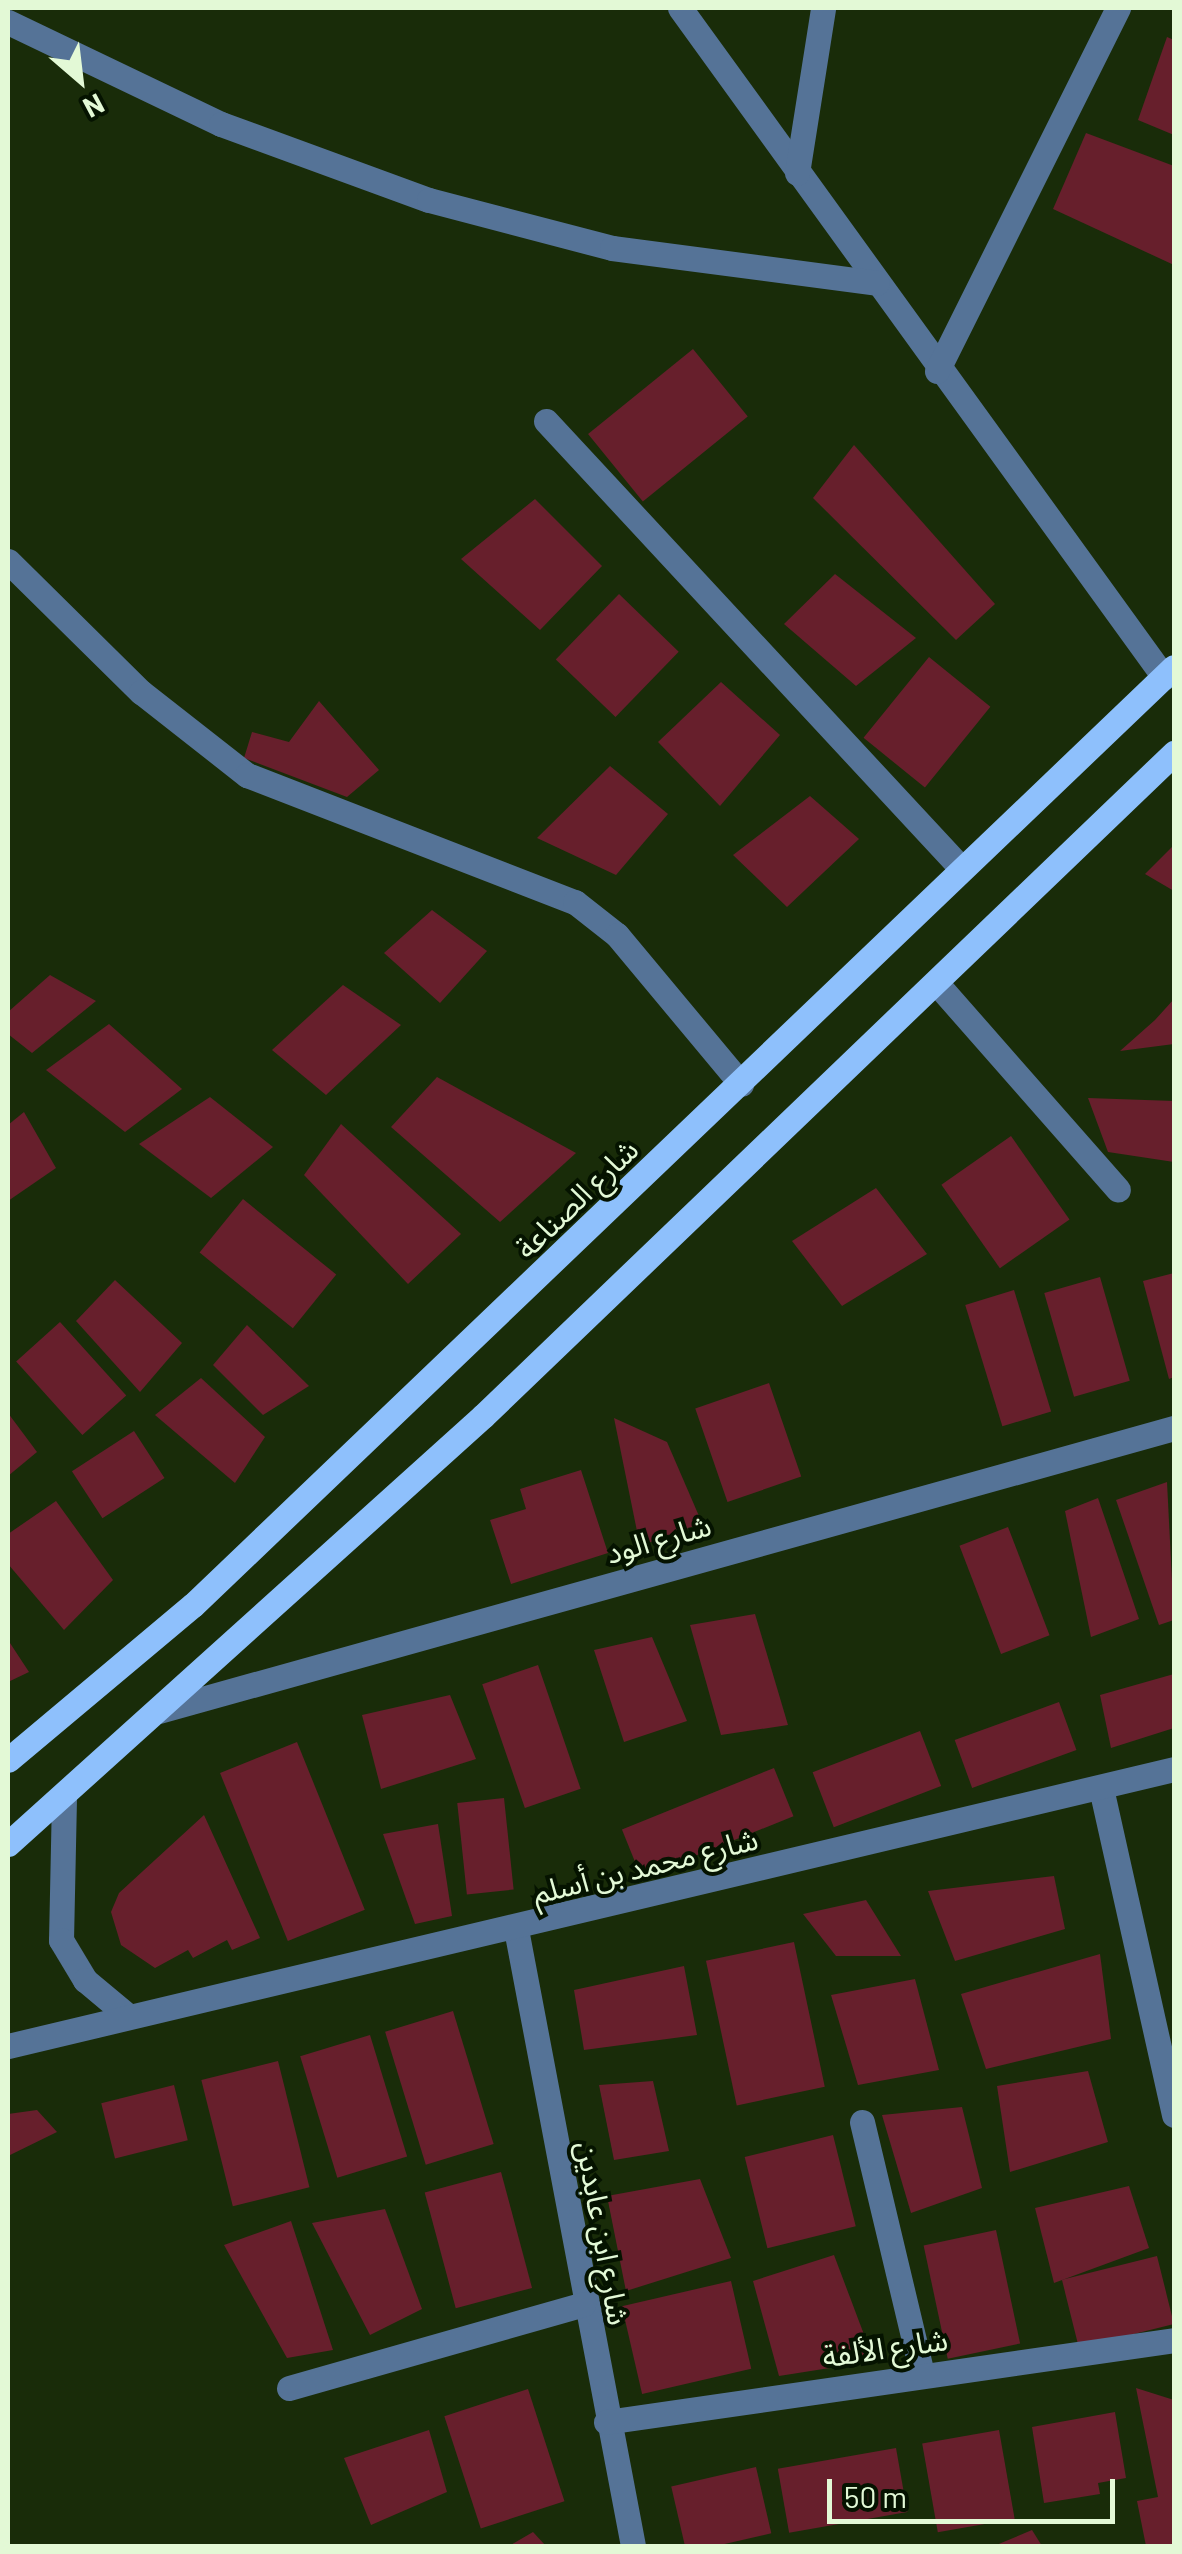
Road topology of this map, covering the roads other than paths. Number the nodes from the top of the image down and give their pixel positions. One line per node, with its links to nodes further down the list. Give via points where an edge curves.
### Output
1 (680, 8): 5 (street)
2 (823, 8): 5 (street)
3 (1118, 8): 7 (street)
4 (8, 22): 6 (street, via 221,124 428,200 612,248)
5 (797, 173): 6 (street)
6 (876, 282): 7 (street)
7 (936, 371): 10 (street)
8 (546, 422): 12 (street)
9 (8, 561): 14 (street, via 141,692 247,775 575,902 617,936)
10 (1170, 672): 12 (main road, شارع الصناعة)
11 (1174, 753): 13 (main road)
12 (961, 868): 14 (main road, شارع الصناعة)
13 (939, 986): 15 (street); 17 (main road)
14 (741, 1084): 18 (main road, شارع الصناعة, via 193,1605)
15 (1118, 1190)
16 (1174, 1428): 17 (street, شارع الود)
17 (160, 1711): 21 (main road)
18 (8, 1760)
19 (1174, 1769): 20 (street, شارع محمد بن أسلم)
20 (1101, 1788): 23 (street, شارع محمد بن أسلم); 26 (street)
21 (64, 1798): 22 (main road); 24 (street, via 60,1940 84,1980)
22 (8, 1844)
23 (516, 1929): 24 (street, شارع محمد بن أسلم); 28 (street, شارع ابن عابدين)
24 (128, 2016): 25 (street, شارع محمد بن أسلم)
25 (8, 2046)
26 (1174, 2115)
27 (862, 2122): 30 (street)
28 (584, 2304): 31 (street); 32 (street, شارع ابن عابدين)
29 (1174, 2340): 30 (street, شارع الألفة)
30 (922, 2374): 32 (street, شارع الألفة)
31 (289, 2388)
32 (606, 2422): 33 (street, شارع ابن عابدين)
33 (634, 2546)

